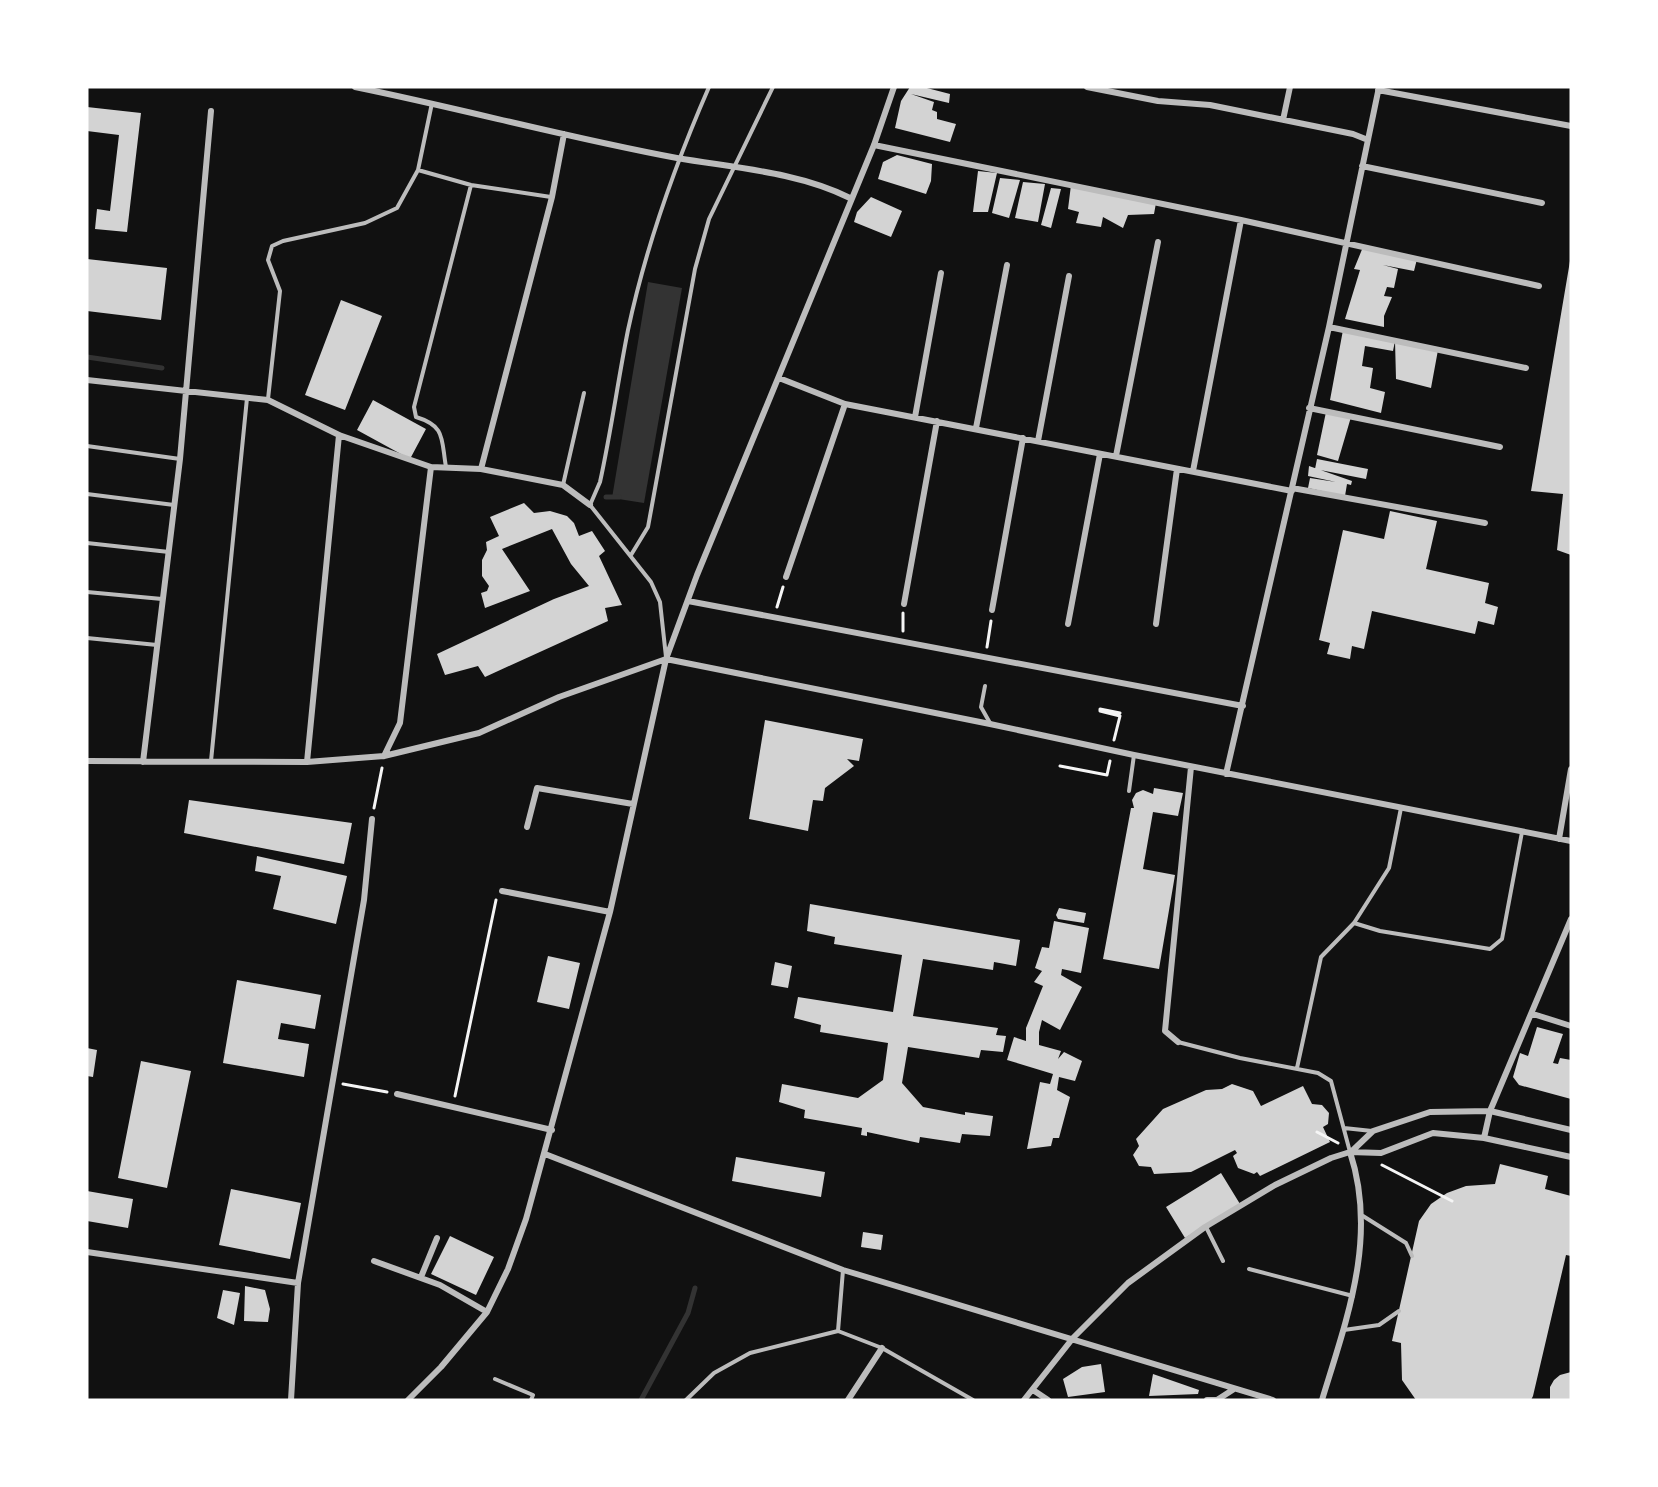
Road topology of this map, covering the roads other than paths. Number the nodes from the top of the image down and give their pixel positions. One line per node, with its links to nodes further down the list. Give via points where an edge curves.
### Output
1 (355, 87): 8 (street)
2 (709, 87): 15 (lane)
3 (773, 87): 16 (lane)
4 (894, 87): 14 (street)
5 (1087, 87): 10 (street)
6 (1290, 87): 10 (street)
7 (1378, 88): 11 (street); 13 (street)
8 (432, 103): 12 (street); 18 (lane)
9 (211, 111): 34 (street)
10 (1283, 120): 13 (street)
11 (1571, 126)
12 (564, 134): 15 (street); 20 (street)
13 (1368, 140): 17 (street)
14 (874, 145): 21 (street); 23 (street)
15 (678, 158): 16 (street); 60 (lane, via 628,329 600,482)
16 (735, 166): 21 (street, via 830,188); 64 (lane, via 709,219 695,269 648,527)
17 (1362, 166): 22 (street); 25 (street)
18 (418, 170): 19 (lane); 37 (lane, via 397,208 365,223 272,246 268,260 280,291)
19 (471, 185): 20 (lane); 52 (lane, via 414,407 416,417 433,422 438,428)
20 (552, 197): 53 (street)
21 (850, 198): 32 (street)
22 (1542, 203)
23 (1241, 220): 25 (street); 55 (street)
24 (1158, 242): 49 (street)
25 (1347, 244): 29 (street); 30 (street)
26 (1007, 265): 42 (street)
27 (941, 273): 40 (street)
28 (1069, 276): 45 (street)
29 (1539, 286)
30 (1329, 327): 31 (street); 39 (street)
31 (1526, 368)
32 (779, 378): 38 (street); 68 (street)
33 (87, 380): 34 (street)
34 (184, 391): 36 (street); 50 (street)
35 (584, 393): 56 (lane)
36 (247, 397): 37 (street); 83 (lane)
37 (268, 400): 43 (street)
38 (845, 404): 40 (street); 65 (street)
39 (1309, 408): 47 (street); 57 (street)
40 (915, 417): 41 (street)
41 (937, 421): 42 (street); 69 (street)
42 (976, 428): 44 (street)
43 (339, 435): 51 (street); 84 (street)
44 (1023, 438): 45 (street); 70 (street)
45 (1038, 441): 48 (street)
46 (87, 446): 50 (lane)
47 (1500, 447)
48 (1100, 454): 49 (street); 71 (street)
49 (1116, 456): 54 (street)
50 (180, 459): 59 (street)
51 (431, 467): 52 (street); 80 (street, via 400,723)
52 (446, 467): 53 (street)
53 (481, 469): 56 (street)
54 (1177, 469): 55 (street); 72 (street)
55 (1192, 471): 57 (street)
56 (563, 485): 60 (street)
57 (1292, 490): 61 (street); 77 (street)
58 (87, 494): 59 (lane)
59 (174, 505): 63 (street)
60 (590, 505): 64 (lane)
61 (1485, 523)
62 (87, 543): 63 (lane)
63 (169, 552): 67 (street)
64 (631, 555): 75 (lane, via 660,602)
65 (786, 577)
66 (87, 592): 67 (lane)
67 (163, 599): 74 (street)
68 (688, 601): 75 (street); 77 (street)
69 (904, 604)
70 (992, 610)
71 (1068, 624)
72 (1156, 624)
73 (87, 638): 74 (lane)
74 (157, 645): 82 (street)
75 (666, 659): 78 (street); 80 (street, via 559,697 479,733); 89 (street)
76 (985, 686): 78 (lane, via 981,707)
77 (1243, 706): 87 (street)
78 (990, 724): 79 (street)
79 (1134, 755): 85 (street); 88 (lane)
80 (384, 756): 84 (street)
81 (87, 761): 82 (street)
82 (143, 762): 83 (street)
83 (211, 762): 84 (street)
84 (307, 762)
85 (1191, 767): 87 (street); 102 (street, via 1165,1031)
86 (1571, 769): 94 (street)
87 (1226, 774): 90 (street)
88 (1129, 791)
89 (633, 804): 92 (street, via 537,788); 97 (street)
90 (1401, 807): 93 (street); 99 (lane, via 1389,868)
91 (372, 819): 124 (street, via 364,900)
92 (527, 828)
93 (1522, 832): 94 (street); 99 (lane, via 1502,939 1490,950)
94 (1559, 839): 95 (street)
95 (1571, 841)
96 (502, 891): 97 (street)
97 (610, 912): 107 (street)
98 (1571, 919): 100 (street)
99 (1354, 923): 103 (lane, via 1321,957)
100 (1533, 1014): 101 (street); 105 (street)
101 (1571, 1026)
102 (1178, 1042): 103 (lane)
103 (1297, 1068): 106 (lane, via 1331,1081)
104 (397, 1094): 107 (street)
105 (1490, 1111): 108 (street); 109 (street, via 1430,1112); 110 (street)
106 (1344, 1128): 109 (lane); 111 (lane)
107 (552, 1130): 112 (street)
108 (1571, 1130)
109 (1373, 1131): 111 (street)
110 (1484, 1138): 111 (street, via 1432,1133 1381,1153); 113 (street)
111 (1349, 1150): 114 (street, via 1359,1180); 115 (street, via 1275,1185)
112 (544, 1154): 122 (street); 127 (street, via 508,1269)
113 (1571, 1157)
114 (1363, 1216): 118 (lane, via 1406,1243); 125 (street)
115 (1205, 1227): 120 (lane); 130 (street, via 1128,1283)
116 (437, 1238): 123 (street)
117 (87, 1251): 124 (street)
118 (1412, 1256)
119 (374, 1261): 123 (street)
120 (1223, 1261)
121 (1249, 1269): 125 (lane)
122 (843, 1270): 129 (lane); 130 (street)
123 (421, 1277): 127 (street)
124 (298, 1283): 135 (street)
125 (1354, 1296): 128 (street)
126 (1399, 1311): 128 (lane, via 1379,1325)
127 (487, 1312): 136 (street)
128 (1343, 1330): 145 (street)
129 (838, 1331): 131 (lane); 138 (lane, via 750,1353 714,1373)
130 (1073, 1338): 133 (street); 134 (street)
131 (882, 1348): 139 (street); 140 (lane)
132 (495, 1379): 137 (lane, via 533,1395)
133 (1234, 1389): 143 (street, via 1217,1400); 144 (street)
134 (1033, 1390): 141 (street); 142 (street)
135 (291, 1400)
136 (408, 1400)
137 (531, 1400)
138 (686, 1400)
139 (848, 1400)
140 (973, 1400)
141 (1024, 1400)
142 (1048, 1400)
143 (1207, 1400)
144 (1273, 1400)
145 (1322, 1400)

